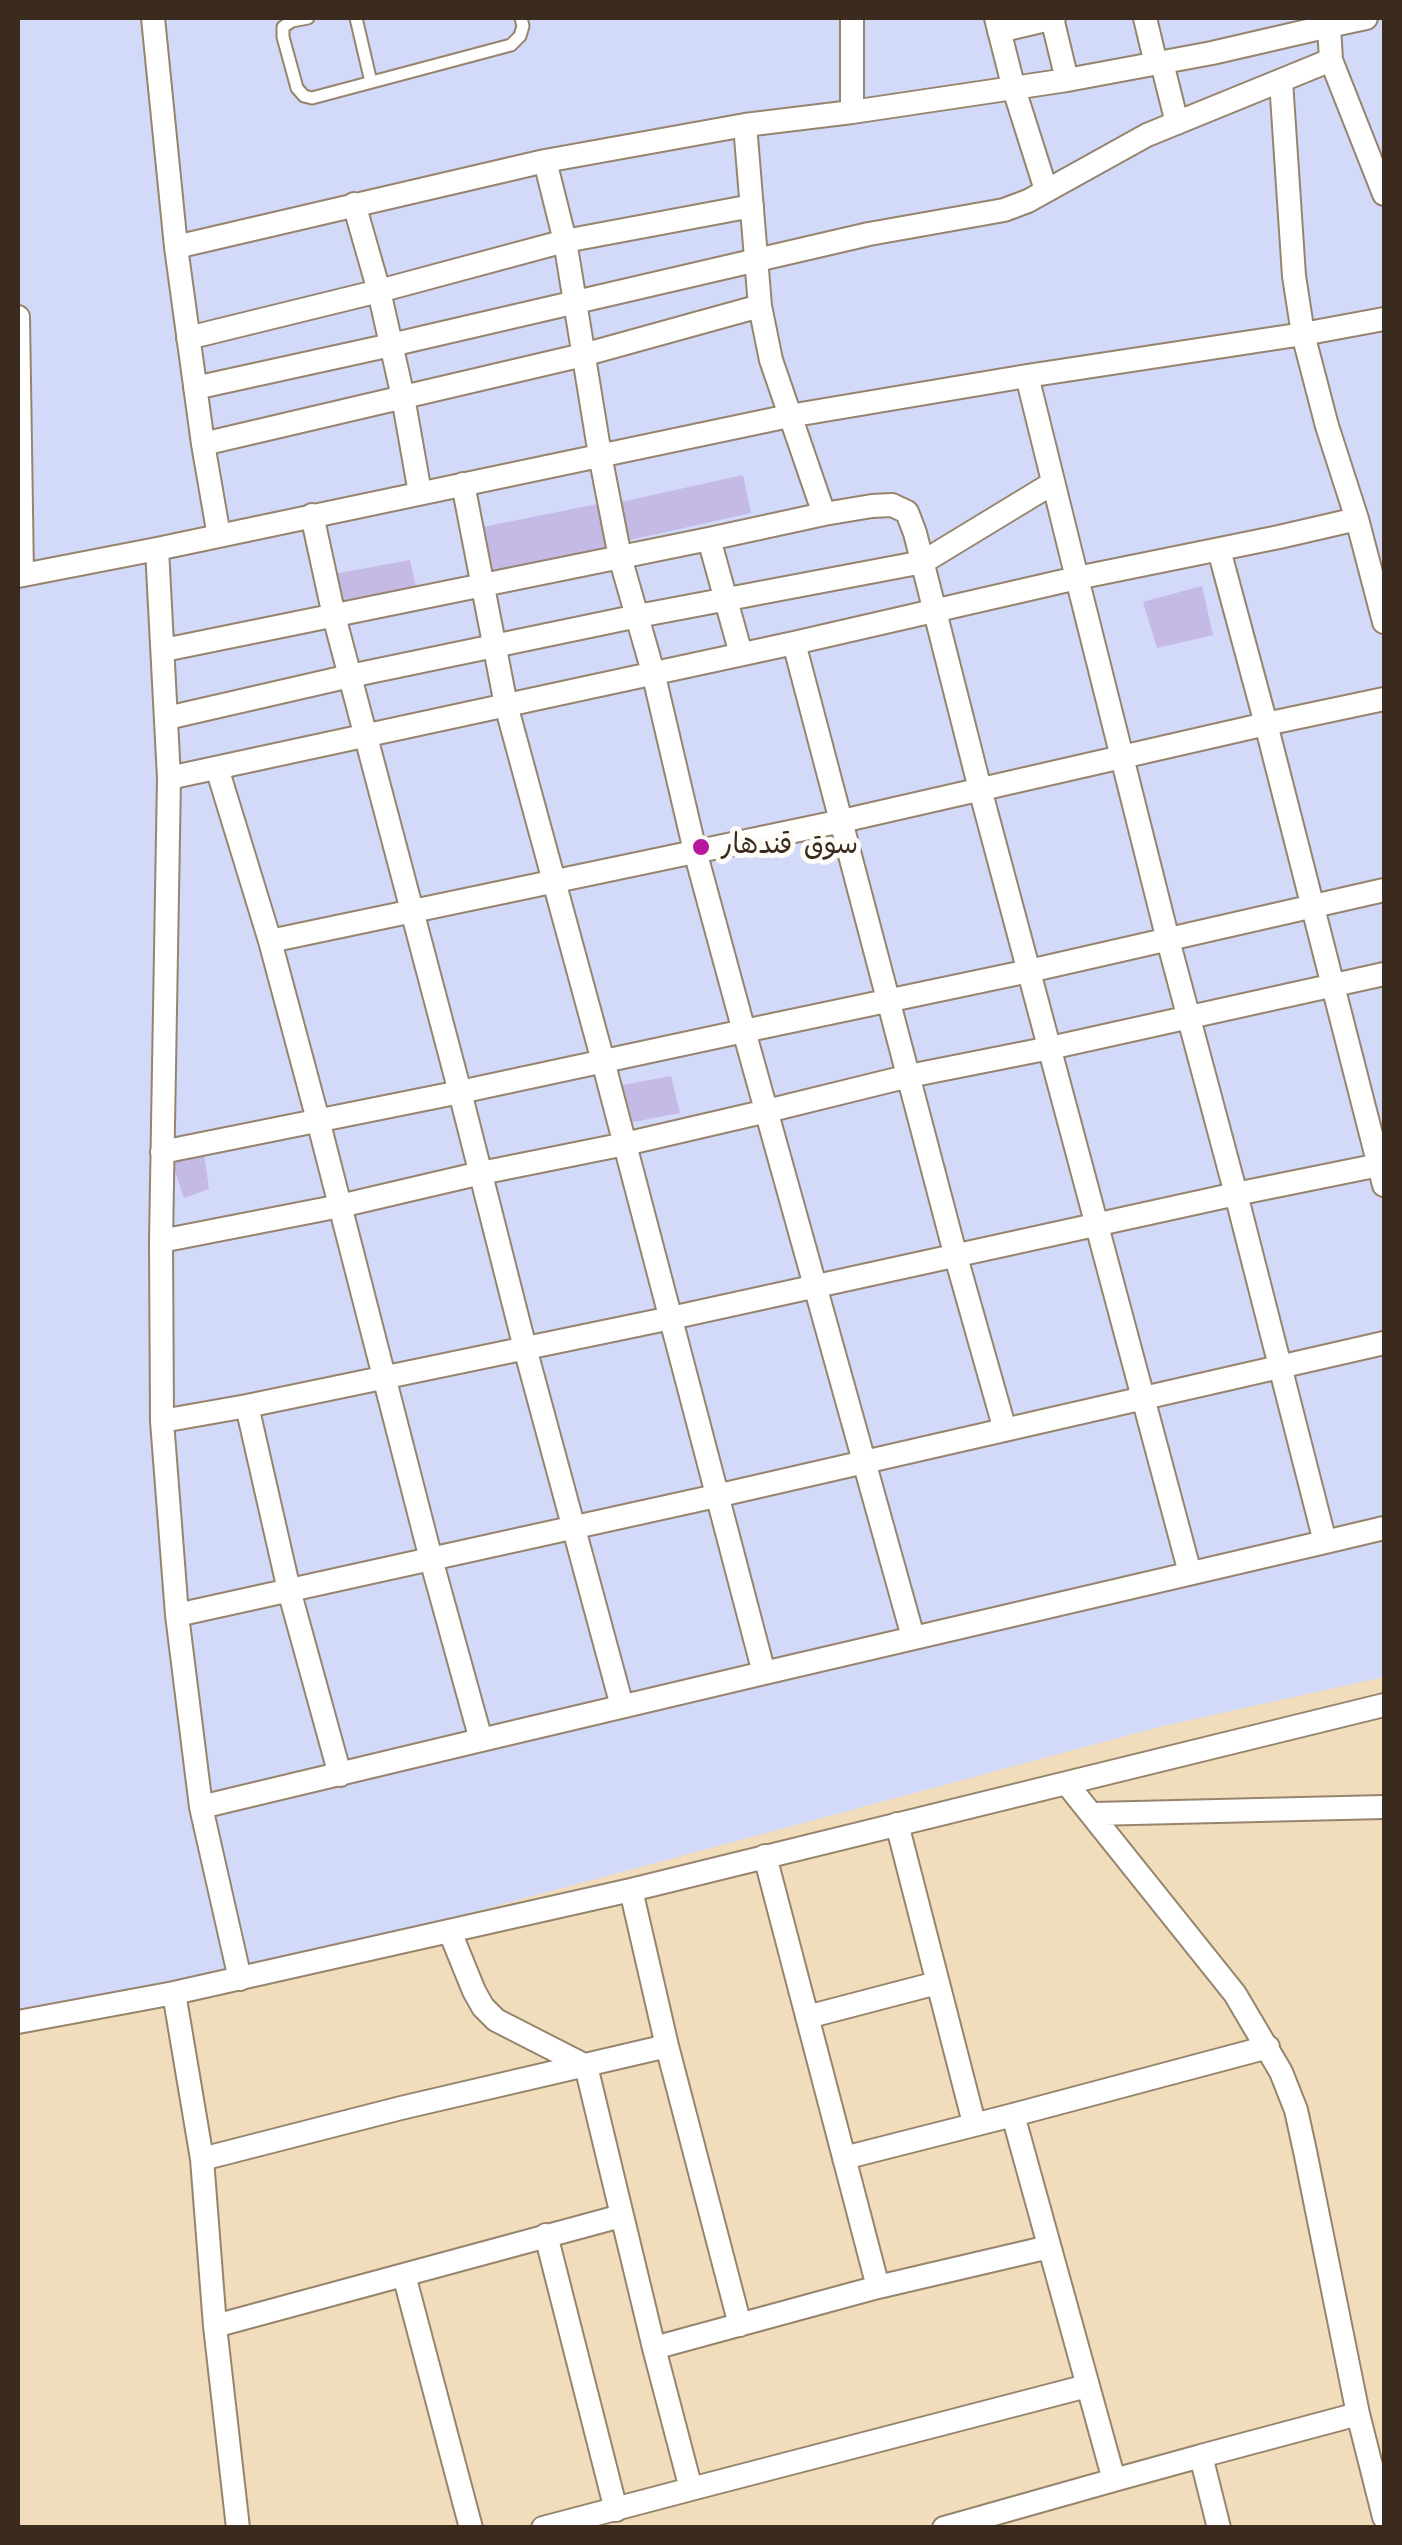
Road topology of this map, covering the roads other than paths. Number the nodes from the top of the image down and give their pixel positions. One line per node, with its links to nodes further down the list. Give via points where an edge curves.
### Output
1 (153, 18): 27 (street)
2 (308, 18): 16 (lane, via 282,27 304,96)
3 (356, 18): 16 (lane)
4 (522, 18): 16 (lane, via 511,45)
5 (852, 18): 18 (street)
6 (1053, 18): 9 (street); 14 (street)
7 (1145, 18): 13 (street)
8 (1366, 18): 10 (street)
9 (997, 24): 17 (street)
10 (1328, 26): 11 (street); 12 (street)
11 (1265, 29): 13 (street)
12 (1331, 60): 15 (street); 23 (street)
13 (1159, 63): 14 (street); 20 (street)
14 (1067, 80): 17 (street)
15 (1280, 80): 20 (street); 34 (street)
16 (371, 82)
17 (1014, 90): 18 (street); 22 (street)
18 (852, 112): 19 (street)
19 (745, 124): 21 (street); 25 (street)
20 (1177, 124): 22 (street)
21 (545, 161): 24 (street); 26 (street)
22 (1046, 190): 28 (street, via 1004,210)
23 (1384, 194)
24 (354, 204): 27 (street); 29 (street)
25 (752, 206): 26 (street); 28 (street)
26 (565, 240): 29 (street); 30 (street)
27 (176, 247): 35 (street)
28 (757, 259): 30 (street); 31 (street)
29 (379, 292): 35 (street); 36 (street)
30 (575, 302): 36 (street); 37 (street)
31 (760, 306): 37 (street); 42 (street)
32 (18, 317): 39 (street)
33 (1384, 319): 34 (street)
34 (1304, 334): 38 (street); 50 (street)
35 (188, 338): 40 (street)
36 (391, 345): 40 (street); 41 (street)
37 (583, 355): 41 (street); 44 (street)
38 (1027, 376): 42 (street); 45 (street)
39 (18, 385): 57 (street)
40 (195, 388): 43 (street)
41 (403, 397): 43 (street); 47 (street)
42 (788, 416): 44 (street); 48 (street)
43 (202, 444): 51 (street)
44 (600, 454): 46 (street); 55 (street)
45 (1053, 483): 56 (street); 58 (street)
46 (463, 484): 47 (street); 59 (street)
47 (420, 493): 49 (street)
48 (824, 514): 52 (street); 56 (street, via 892,505 907,512)
49 (312, 515): 51 (street); 62 (street)
50 (1356, 519): 54 (street); 64 (street)
51 (218, 536): 53 (street)
52 (709, 540): 55 (street); 60 (street)
53 (157, 549): 57 (street); 67 (street)
54 (1219, 550): 58 (street); 74 (street)
55 (620, 557): 59 (street); 63 (street)
56 (923, 562): 60 (street); 61 (street)
57 (20, 576)
58 (1078, 578): 61 (street); 76 (street)
59 (482, 585): 62 (street); 66 (street)
60 (726, 600): 63 (street); 68 (street)
61 (935, 610): 65 (street); 79 (street)
62 (334, 616): 67 (street); 70 (street)
63 (638, 616): 66 (street); 69 (street)
64 (1384, 622)
65 (794, 643): 68 (street); 80 (street)
66 (494, 648): 70 (street); 72 (street)
67 (164, 650): 73 (street)
68 (741, 654): 69 (street)
69 (653, 672): 72 (street); 81 (street)
70 (350, 676): 73 (street); 75 (street)
71 (1384, 699): 74 (street)
72 (506, 705): 75 (street); 82 (street)
73 (166, 718): 78 (street)
74 (1266, 724): 76 (street); 84 (street)
75 (366, 736): 77 (street); 85 (street)
76 (1123, 757): 79 (street); 86 (street)
77 (217, 768): 78 (street); 87 (street)
78 (169, 778): 101 (street)
79 (980, 789): 80 (street); 88 (street)
80 (842, 821): 81 (street); 91 (street)
81 (695, 851): 82 (street); 93 (street)
82 (555, 883): 85 (street); 95 (street)
83 (1384, 890): 84 (street)
84 (1312, 907): 86 (street); 90 (street)
85 (412, 913): 87 (street); 97 (street)
86 (1168, 940): 88 (street); 92 (street)
87 (270, 941): 99 (street)
88 (1029, 971): 91 (street); 94 (street)
89 (1384, 974): 90 (street)
90 (1332, 984): 92 (street); 102 (street)
91 (888, 999): 93 (street); 96 (street)
92 (1188, 1017): 94 (street); 104 (street)
93 (744, 1030): 95 (street); 98 (street)
94 (1050, 1048): 96 (street); 106 (street)
95 (603, 1061): 97 (street); 100 (street)
96 (909, 1076): 98 (street); 108 (street)
97 (460, 1092): 99 (street); 103 (street)
98 (766, 1112): 100 (street); 109 (street)
99 (318, 1120): 101 (street); 105 (street)
100 (625, 1144): 103 (street); 110 (street)
101 (162, 1152): 107 (street)
102 (1383, 1172): 104 (street)
103 (481, 1173): 105 (street); 112 (street)
104 (1236, 1194): 106 (street); 113 (street)
105 (340, 1206): 107 (street); 114 (street)
106 (1098, 1226): 108 (street); 115 (street)
107 (161, 1241): 117 (street)
108 (956, 1257): 109 (street); 118 (street)
109 (816, 1287): 110 (street); 119 (street)
110 (671, 1318): 112 (street); 120 (street)
111 (1384, 1344): 113 (street)
112 (525, 1348): 114 (street); 121 (street)
113 (1281, 1366): 115 (street); 123 (street)
114 (384, 1378): 116 (street); 124 (street)
115 (1143, 1398): 118 (street); 125 (street)
116 (246, 1406): 117 (street); 126 (street)
117 (162, 1421): 127 (street)
118 (1006, 1430): 119 (street)
119 (864, 1461): 120 (street); 128 (street)
120 (716, 1496): 121 (street); 129 (street)
121 (575, 1528): 124 (street); 131 (street)
122 (1384, 1528): 123 (street)
123 (1325, 1542): 125 (street)
124 (431, 1559): 126 (street); 132 (street)
125 (1190, 1573): 128 (street)
126 (289, 1590): 127 (street); 133 (street)
127 (177, 1614): 135 (street)
128 (913, 1637): 129 (street)
129 (764, 1673): 131 (street)
130 (1384, 1705): 134 (street)
131 (622, 1706): 132 (street)
132 (481, 1740): 133 (street)
133 (340, 1775): 135 (street)
134 (1067, 1784): 137 (street); 138 (street)
135 (201, 1807): 142 (street)
136 (1384, 1807): 137 (street)
137 (1093, 1814): 148 (street, via 1236,1994)
138 (897, 1824): 139 (street); 143 (street)
139 (764, 1856): 140 (street); 145 (street)
140 (631, 1890): 141 (street); 147 (street)
141 (450, 1932): 142 (street); 149 (street, via 474,1991 496,2020)
142 (240, 1979): 144 (street)
143 (938, 1984): 145 (street); 151 (street)
144 (174, 1993): 146 (street); 153 (street)
145 (807, 2017): 152 (street)
146 (18, 2022)
147 (667, 2046): 149 (street); 160 (street)
148 (1268, 2047): 150 (street); 163 (street, via 1296,2110)
149 (586, 2066): 153 (street); 154 (street)
150 (1013, 2115): 151 (street); 156 (street)
151 (974, 2124): 152 (street)
152 (844, 2158): 158 (street)
153 (202, 2159): 159 (street)
154 (622, 2216): 155 (street); 161 (street)
155 (546, 2234): 157 (street); 167 (street)
156 (1049, 2247): 158 (street); 162 (street)
157 (404, 2274): 159 (street); 170 (street)
158 (878, 2287): 160 (street)
159 (215, 2326): 169 (street)
160 (740, 2326): 161 (street)
161 (654, 2348): 166 (street)
162 (1087, 2386): 165 (street); 166 (street)
163 (1358, 2414): 164 (street); 168 (street)
164 (1201, 2456): 165 (street); 173 (street)
165 (1114, 2480): 172 (street)
166 (691, 2489): 167 (street)
167 (616, 2510): 171 (street)
168 (1384, 2517)
169 (238, 2528)
170 (470, 2528)
171 (543, 2528)
172 (944, 2528)
173 (1218, 2528)

